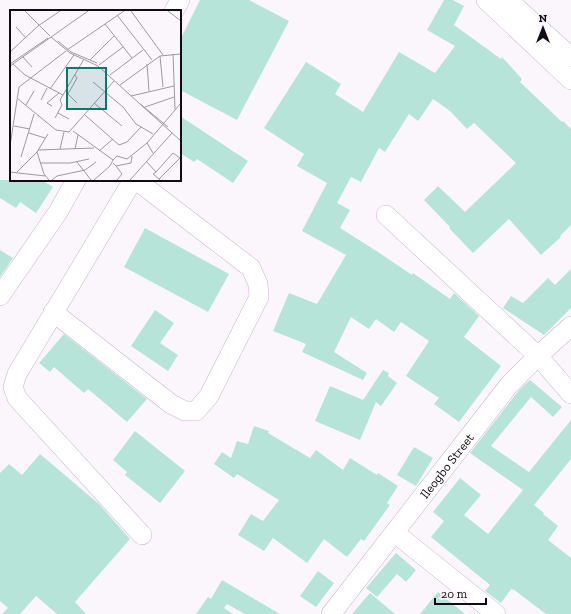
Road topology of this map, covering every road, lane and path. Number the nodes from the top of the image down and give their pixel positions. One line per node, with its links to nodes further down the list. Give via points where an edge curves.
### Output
1 (180, 0): 4 (street)
2 (486, 0): 6 (street)
3 (508, 0): 5 (street)
4 (175, 10)
5 (571, 57)
6 (571, 80)
7 (75, 181): 11 (street, via 58,212)
8 (132, 181): 12 (street)
9 (137, 181): 12 (street, via 251,268 258,284 259,297 208,396 196,411 185,412 171,404)
10 (386, 215): 14 (street)
11 (0, 296)
12 (53, 312): 17 (street, via 16,374 13,387 16,398)
13 (571, 326): 14 (street, Ileogbo Street)
14 (538, 356): 15 (street); 16 (street, Ileogbo Street, via 509,385)
15 (571, 394)
16 (395, 533): 18 (street, Ileogbo Street); 19 (street)
17 (142, 535)
18 (331, 614)
19 (496, 614)

